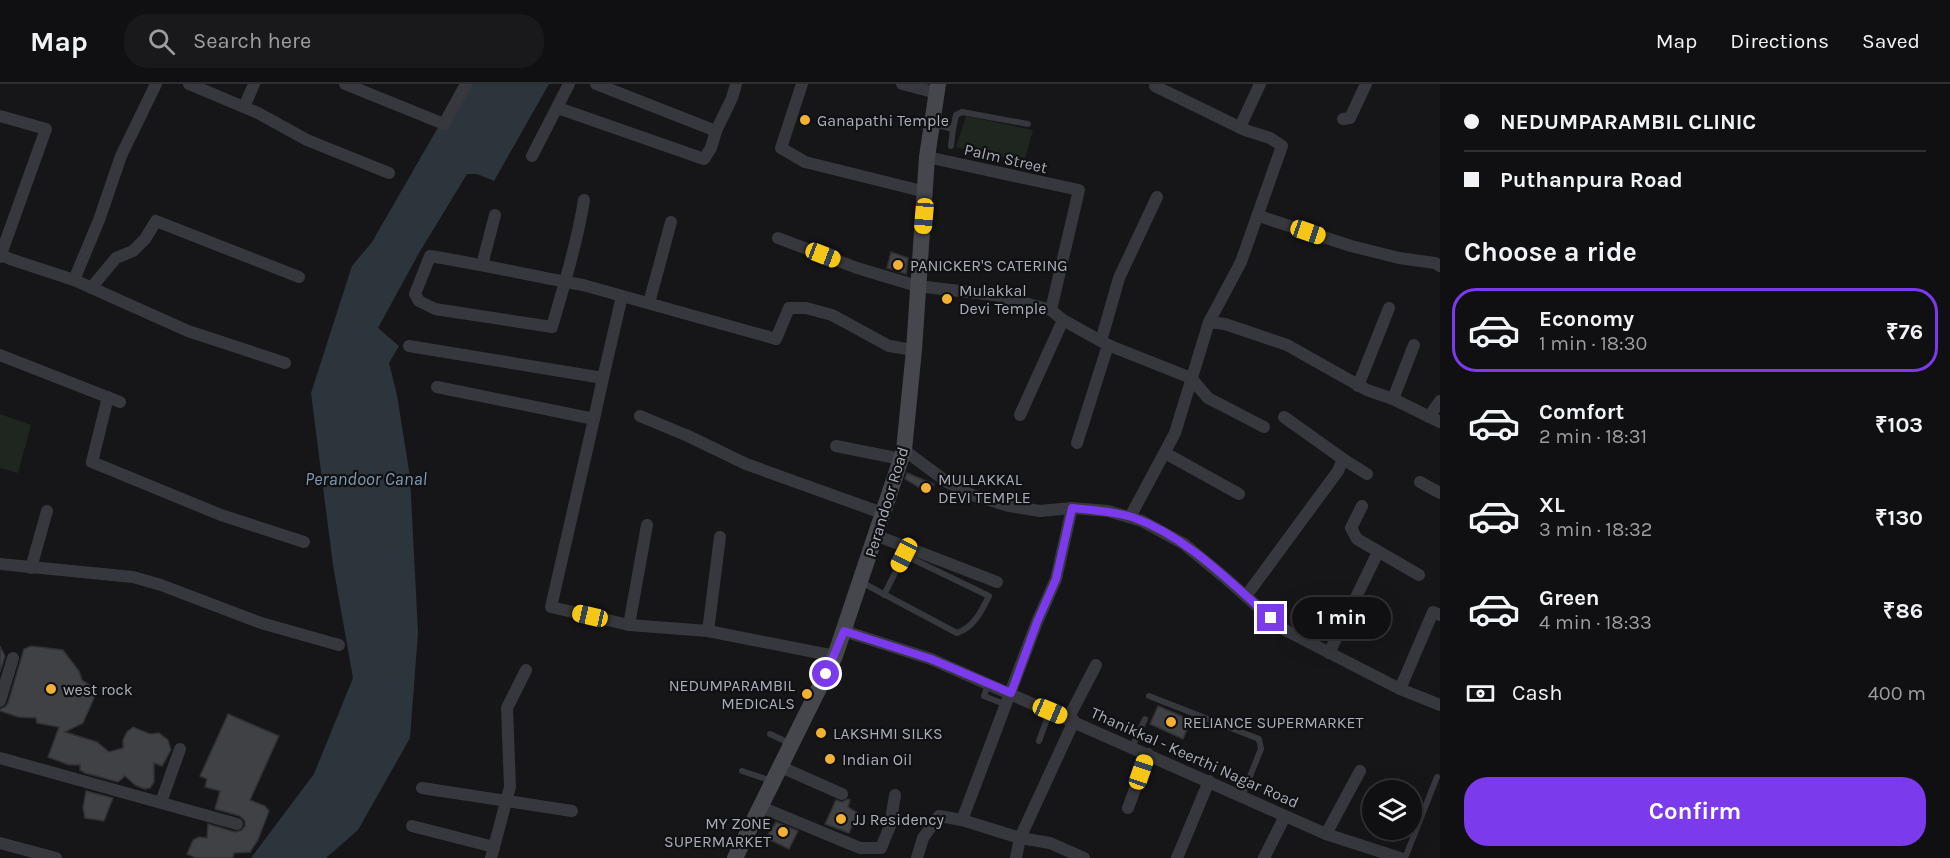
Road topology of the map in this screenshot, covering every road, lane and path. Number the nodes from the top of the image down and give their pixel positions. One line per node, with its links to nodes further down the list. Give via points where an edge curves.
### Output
1 (156, 84): 39 (street, via 121,156)
2 (189, 84): 15 (street)
3 (254, 84): 15 (street)
4 (345, 84): 5 (street, via 444,124)
5 (466, 84)
6 (569, 84): 16 (street)
7 (596, 84): 23 (street)
8 (736, 84): 23 (street)
9 (802, 84): 28 (street, via 781,148 805,162)
10 (902, 84): 14 (street)
11 (1260, 84): 21 (street)
12 (1366, 84): 18 (street, via 1350,118)
13 (1155, 86): 21 (street)
14 (937, 89): 19 (main road, Perandoor Road)
15 (243, 107): 27 (street, via 307,140)
16 (558, 108): 23 (street, via 704,159); 25 (street)
17 (0, 116): 35 (street, via 46,129)
18 (1343, 119)
19 (932, 123): 22 (lane); 26 (main road, Perandoor Road)
20 (1028, 124): 22 (lane, via 963,112 956,115)
21 (1240, 127): 32 (street, via 1282,146)
22 (953, 129): 24 (lane)
23 (716, 131)
24 (951, 146)
25 (532, 156)
26 (927, 157): 28 (main road, Perandoor Road); 46 (street, Palm Street, via 1079,190)
27 (389, 173)
28 (926, 192): 41 (main road, Perandoor Road)
29 (1157, 197): 49 (street, via 1119,278)
30 (584, 200): 40 (street)
31 (495, 215): 37 (street)
32 (1258, 216): 36 (street, via 1399,258); 48 (street, via 1241,262)
33 (671, 222): 44 (street)
34 (778, 238): 41 (street)
35 (1, 256): 39 (street)
36 (1438, 261)
37 (482, 265): 40 (street); 40 (street, via 430,256 415,294 419,301 435,309 552,327)
38 (299, 277): 42 (street, via 156,221 145,239 133,251 116,258)
39 (74, 280): 42 (street)
40 (565, 282): 43 (street)
41 (917, 286): 46 (street, via 994,295); 52 (main road, Perandoor Road)
42 (91, 288): 54 (street, via 188,331)
43 (622, 296): 44 (street); 55 (street)
44 (649, 303): 52 (street, via 776,339 789,308 806,308 832,315 889,346)
45 (1389, 308): 57 (street)
46 (1051, 310): 47 (street)
47 (1063, 320): 49 (street); 61 (street)
48 (1209, 322): 56 (street); 57 (street, via 1287,345)
49 (1104, 343): 56 (street); 67 (street)
50 (1414, 345): 59 (street)
51 (409, 346): 55 (street)
52 (914, 350): 70 (main road, Perandoor Road)
53 (0, 355): 84 (street, via 114,400 92,462 221,515)
54 (285, 363)
55 (603, 378): 64 (street)
56 (1191, 378): 66 (street, via 1208,398); 69 (street)
57 (1358, 386): 59 (street)
58 (437, 387): 64 (street)
59 (1393, 399): 65 (street)
60 (1440, 401): 65 (street)
61 (1020, 415)
62 (640, 416): 79 (street, via 746,464)
63 (1284, 417): 71 (street)
64 (594, 419): 94 (street, via 551,607)
65 (1435, 419)
66 (1264, 427)
67 (1077, 443)
68 (836, 446): 70 (street)
69 (1165, 453): 75 (street); 80 (street)
70 (903, 455): 77 (street, via 972,495 1040,511); 79 (main road, Perandoor Road)
71 (1343, 459): 72 (street); 92 (street)
72 (1367, 474)
73 (1419, 482): 74 (street)
74 (1440, 493)
75 (1239, 494)
76 (1362, 506): 85 (street, via 1351,528 1357,539)
77 (1072, 508): 80 (street); 106 (street, via 1056,579)
78 (47, 511): 87 (street)
79 (882, 513): 82 (main road, Perandoor Road)
80 (1130, 517): 92 (street, via 1184,544)
81 (647, 525): 94 (street)
82 (875, 535): 89 (main road, Perandoor Road); 90 (street)
83 (720, 537): 95 (street)
84 (304, 542)
85 (1378, 552): 88 (street); 98 (street)
86 (0, 564): 87 (street)
87 (31, 568): 97 (street, via 133,577 261,623)
88 (1419, 575)
89 (861, 582): 91 (lane); 96 (main road, Perandoor Road)
90 (996, 582)
91 (884, 595): 91 (lane, via 957,633 977,619 989,596 904,555)
92 (1246, 596): 98 (street, via 1283,629)
93 (1440, 615): 105 (street, via 1433,612)
94 (628, 625): 95 (street)
95 (708, 631): 99 (street)
96 (844, 631): 99 (main road, Perandoor Road); 103 (street, Thanikkal - Keerthi Nagar Road, via 931,659)
97 (339, 645)
98 (1329, 653): 105 (street)
99 (835, 656): 116 (main road, Perandoor Road)
100 (13, 658): 104 (street)
101 (1096, 665): 113 (street)
102 (526, 669): 130 (street, via 507,708 511,764)
103 (988, 684): 106 (street, Thanikkal - Keerthi Nagar Road); 109 (lane, via 984,696)
104 (2, 685): 108 (street)
105 (1400, 689): 110 (street)
106 (1011, 693): 111 (street, Thanikkal - Keerthi Nagar Road); 136 (street)
107 (1149, 696): 129 (lane, via 1259,739 1261,749)
108 (0, 701)
109 (999, 702)
110 (1440, 705)
111 (1050, 711): 113 (street, Thanikkal - Keerthi Nagar Road); 115 (lane)
112 (1145, 719): 117 (lane)
113 (1071, 720): 117 (street, Thanikkal - Keerthi Nagar Road); 140 (street)
114 (770, 734): 116 (lane)
115 (1039, 741)
116 (792, 744): 121 (main road, Perandoor Road)
117 (1132, 747): 119 (street, Thanikkal - Keerthi Nagar Road)
118 (180, 749): 131 (street)
119 (1148, 754): 125 (street, Thanikkal - Keerthi Nagar Road); 133 (street)
120 (0, 758): 131 (street)
121 (781, 767): 122 (lane, via 776,765 769,781); 127 (street); 132 (main road, Perandoor Road)
122 (742, 771)
123 (1360, 771): 139 (street)
124 (1437, 777): 151 (lane)
125 (1209, 781): 129 (street, Thanikkal - Keerthi Nagar Road); 148 (street)
126 (422, 788): 130 (street)
127 (842, 794)
128 (895, 795): 132 (street, via 890,826 881,848 860,848)
129 (1242, 796): 135 (street, Thanikkal - Keerthi Nagar Road)
130 (507, 801): 134 (street); 142 (street)
131 (161, 802): 137 (street)
132 (761, 807): 144 (main road, Perandoor Road)
133 (1128, 808)
134 (572, 811)
135 (1285, 816): 139 (street, Thanikkal - Keerthi Nagar Road); 149 (street)
136 (962, 820): 140 (street); 145 (street, via 939,816 922,838)
137 (237, 824)
138 (412, 826): 142 (street)
139 (1326, 834): 150 (street, Thanikkal - Keerthi Nagar Road)
140 (1020, 838): 146 (street); 147 (street, via 1050,843)
141 (0, 843): 143 (street)
142 (493, 853)
143 (56, 858)
144 (735, 858)
145 (917, 858)
146 (1016, 858)
147 (1084, 858)
148 (1177, 858)
149 (1264, 858)
150 (1400, 858)
151 (1405, 858)

